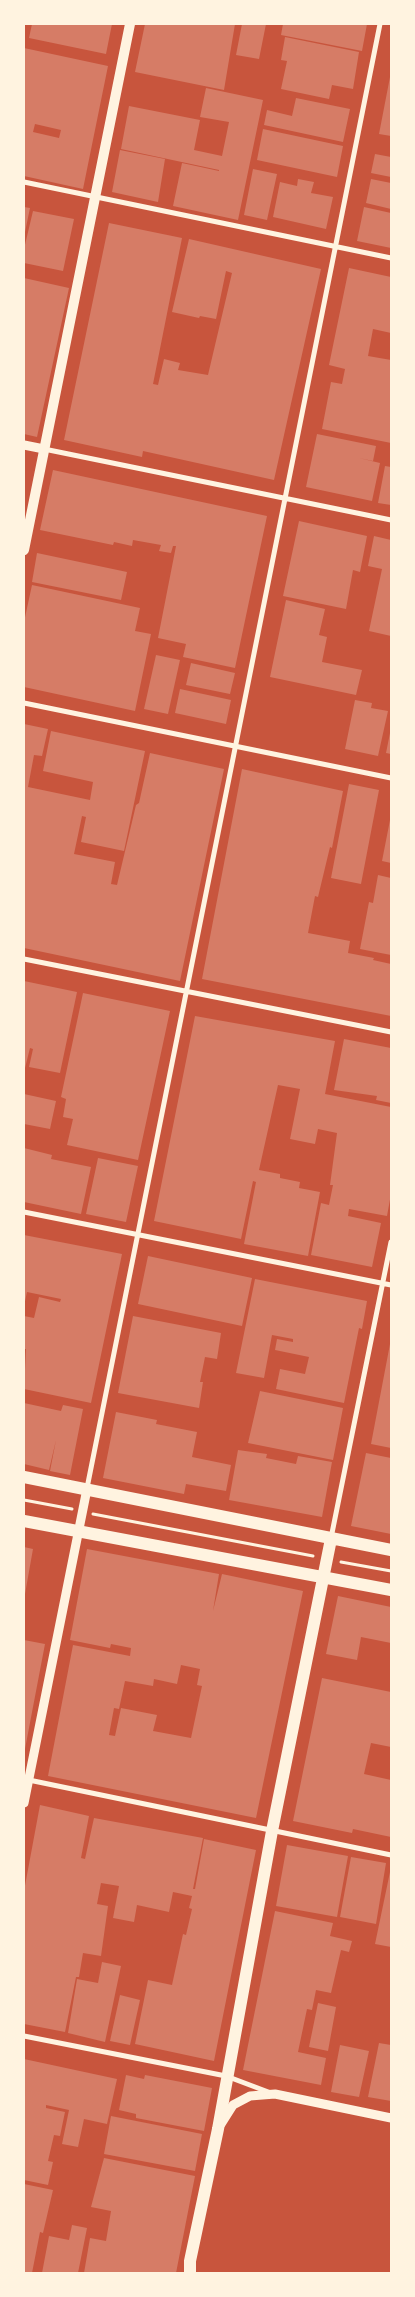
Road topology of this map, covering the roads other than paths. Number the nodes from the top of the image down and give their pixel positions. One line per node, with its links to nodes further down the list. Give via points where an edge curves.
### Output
1 (130, 24): 4 (main road)
2 (380, 24): 5 (street)
3 (24, 182): 4 (street)
4 (95, 196): 5 (street); 8 (main road)
5 (335, 246): 6 (street); 9 (street)
6 (391, 258)
7 (24, 445): 8 (street)
8 (44, 449): 9 (street); 11 (main road)
9 (284, 498): 10 (street); 13 (street)
10 (391, 520)
11 (24, 550)
12 (24, 702): 13 (street)
13 (235, 746): 14 (street); 16 (street)
14 (391, 778)
15 (24, 959): 16 (street)
16 (186, 991): 17 (street); 19 (street)
17 (391, 1032)
18 (24, 1212): 19 (street)
19 (138, 1234): 21 (street); 24 (street)
20 (391, 1242): 21 (street)
21 (383, 1283): 22 (street); 27 (street)
22 (391, 1285)
23 (24, 1477): 24 (main road)
24 (87, 1489): 26 (street); 27 (main road)
25 (24, 1521): 26 (main road)
26 (78, 1531): 29 (main road); 31 (street)
27 (331, 1539): 28 (main road); 29 (main road)
28 (391, 1550)
29 (323, 1576): 30 (main road); 33 (main road)
30 (391, 1590)
31 (26, 1779): 32 (street); 33 (street)
32 (24, 1803)
33 (272, 1831): 34 (street); 36 (main road)
34 (391, 1855)
35 (24, 2036): 36 (street)
36 (226, 2076): 37 (street); 39 (main road)
37 (275, 2094): 38 (street); 39 (street, via 250,2096 233,2105)
38 (391, 2118)
39 (218, 2129): 40 (main road)
40 (189, 2269)

